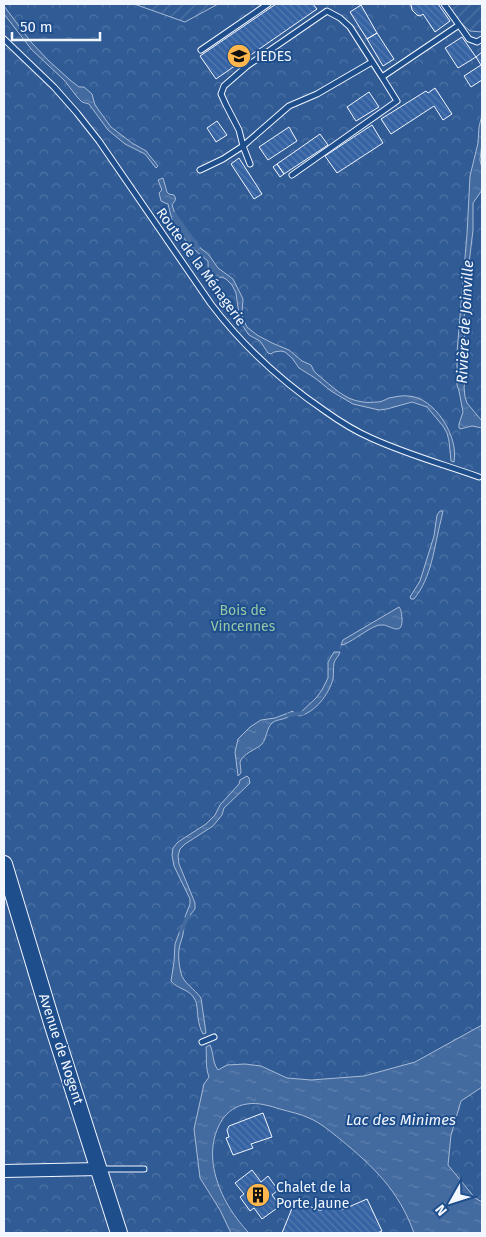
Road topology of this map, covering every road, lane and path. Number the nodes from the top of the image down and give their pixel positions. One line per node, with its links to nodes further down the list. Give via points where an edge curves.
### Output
1 (268, 4): 6 (lane)
2 (444, 4): 3 (lane)
3 (459, 25): 5 (lane, via 470,39 477,42); 8 (lane)
4 (4, 39): 13 (lane, Route de la Ménagerie, via 77,113 215,309 271,370 318,407 369,437)
5 (482, 39)
6 (201, 50)
7 (372, 62): 8 (lane); 9 (lane, via 317,94 289,106); 9 (lane, via 350,27 327,11 247,66 224,86 222,94)
8 (382, 77): 12 (lane, via 397,101)
9 (243, 146): 10 (lane); 11 (lane)
10 (250, 164)
11 (200, 170)
12 (292, 176)
13 (479, 477)
14 (4, 864): 17 (main road, Avenue de Nogent)
15 (213, 1037): 16 (lane)
16 (202, 1042)
17 (99, 1169): 18 (lane); 19 (street); 20 (main road, Avenue de Nogent)
18 (144, 1169)
19 (4, 1171)
20 (119, 1233)

